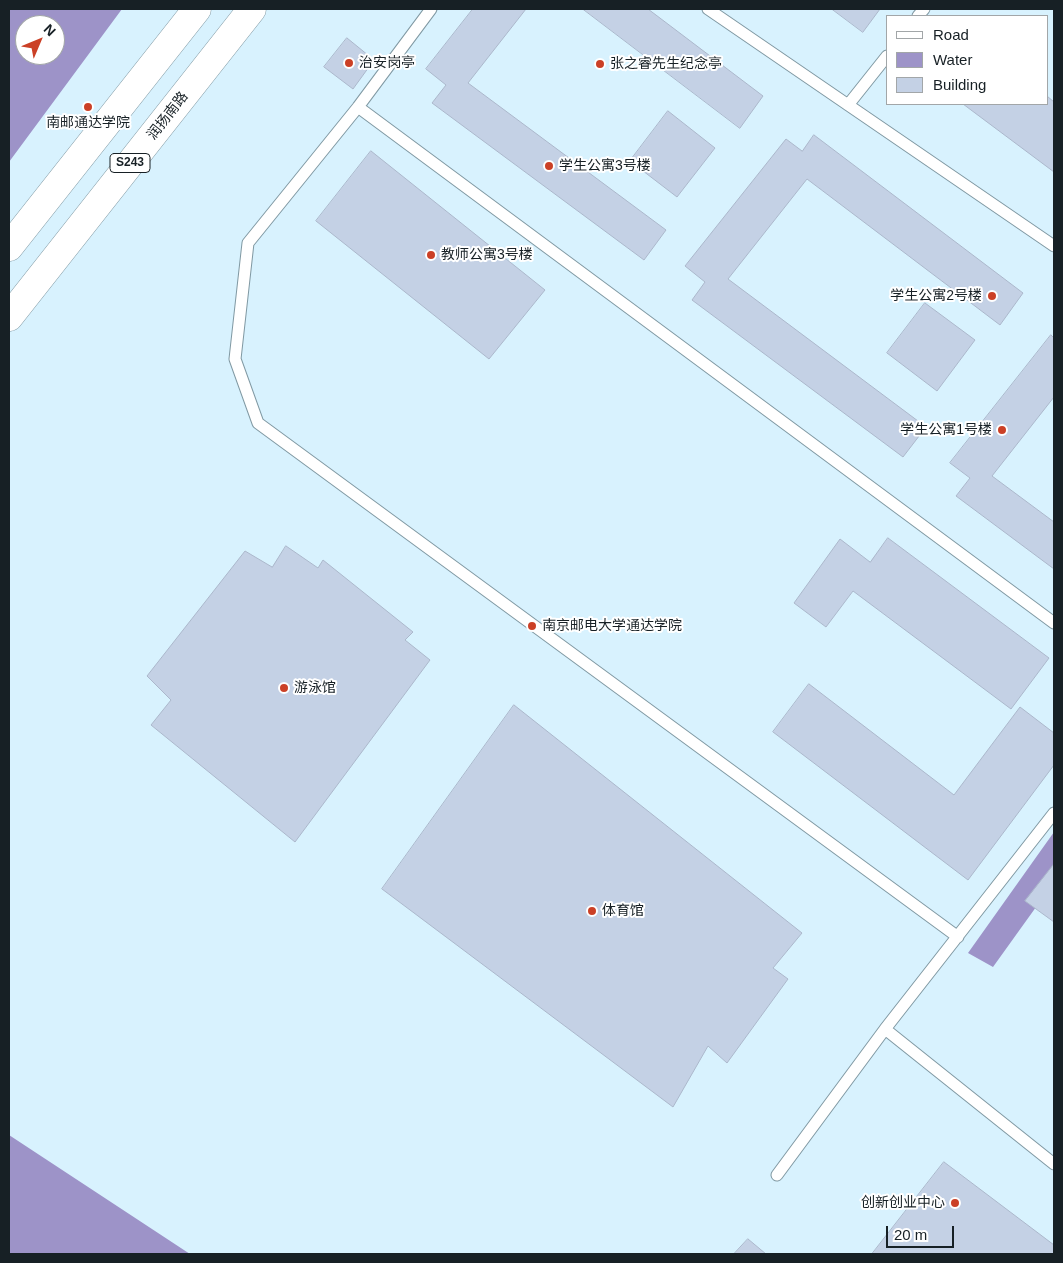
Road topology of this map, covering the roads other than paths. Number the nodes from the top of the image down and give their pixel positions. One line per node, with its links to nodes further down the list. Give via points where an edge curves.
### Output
1 (197, 9): 9 (main road)
2 (252, 9): 10 (main road, 润扬南路 / S243)
3 (431, 9): 7 (lane)
4 (708, 9): 6 (lane)
5 (886, 57): 6 (lane)
6 (848, 105): 8 (lane)
7 (358, 108): 11 (lane); 13 (lane, via 248,243 235,359 258,423)
8 (1054, 246)
9 (9, 247)
10 (9, 317)
11 (1054, 623)
12 (1054, 813): 13 (lane)
13 (958, 936): 14 (lane)
14 (885, 1028): 15 (lane); 16 (lane)
15 (1054, 1164)
16 (777, 1175)

